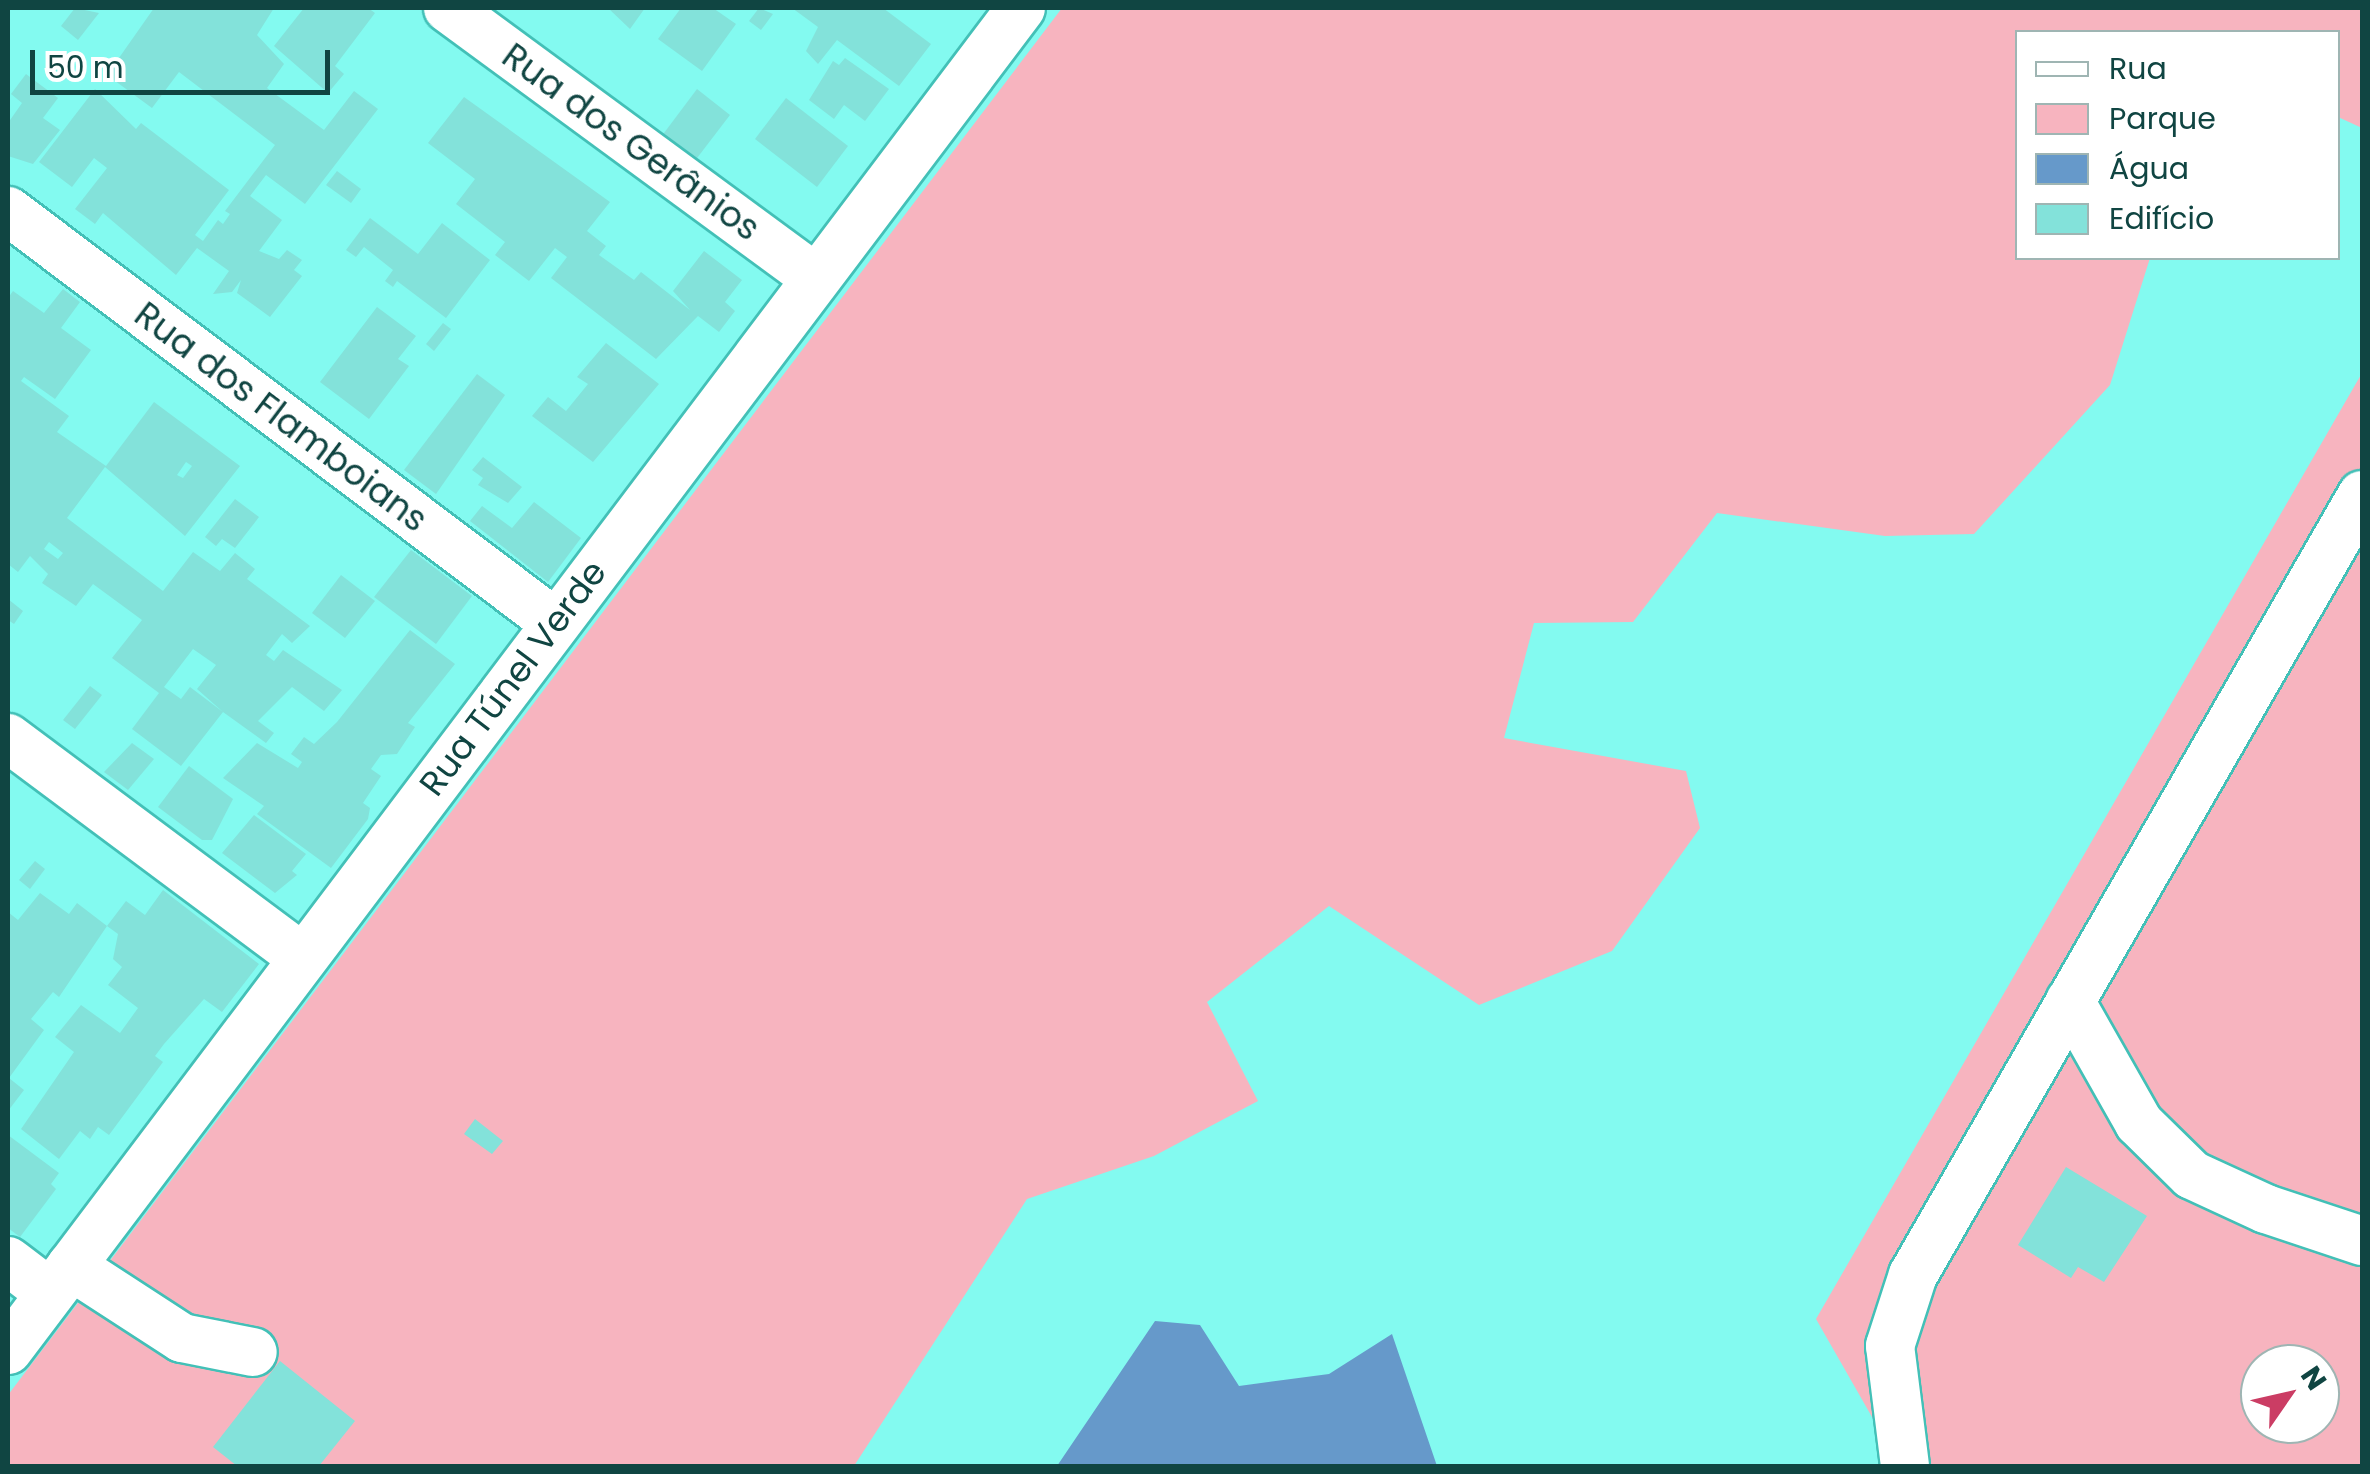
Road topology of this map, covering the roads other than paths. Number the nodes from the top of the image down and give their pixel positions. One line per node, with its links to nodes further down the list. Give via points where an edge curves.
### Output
1 (448, 8): 4 (street, Rua dos Gerânios)
2 (1021, 8): 4 (street, Rua Túnel Verde)
3 (8, 211): 6 (street, Rua dos Flamboians)
4 (814, 277): 6 (street, Rua Túnel Verde)
5 (2362, 495): 9 (street)
6 (554, 622): 8 (street, Rua Túnel Verde)
7 (8, 738): 8 (street)
8 (302, 957): 12 (street, Rua Túnel Verde)
9 (2070, 1001): 10 (street, via 2138,1124 2192,1175 2266,1210); 15 (street, via 1913,1275 1890,1346)
10 (2362, 1240)
11 (8, 1261): 12 (street)
12 (60, 1280): 13 (street, Rua Túnel Verde); 14 (street, via 182,1338)
13 (8, 1350)
14 (253, 1352)
15 (1906, 1466)

